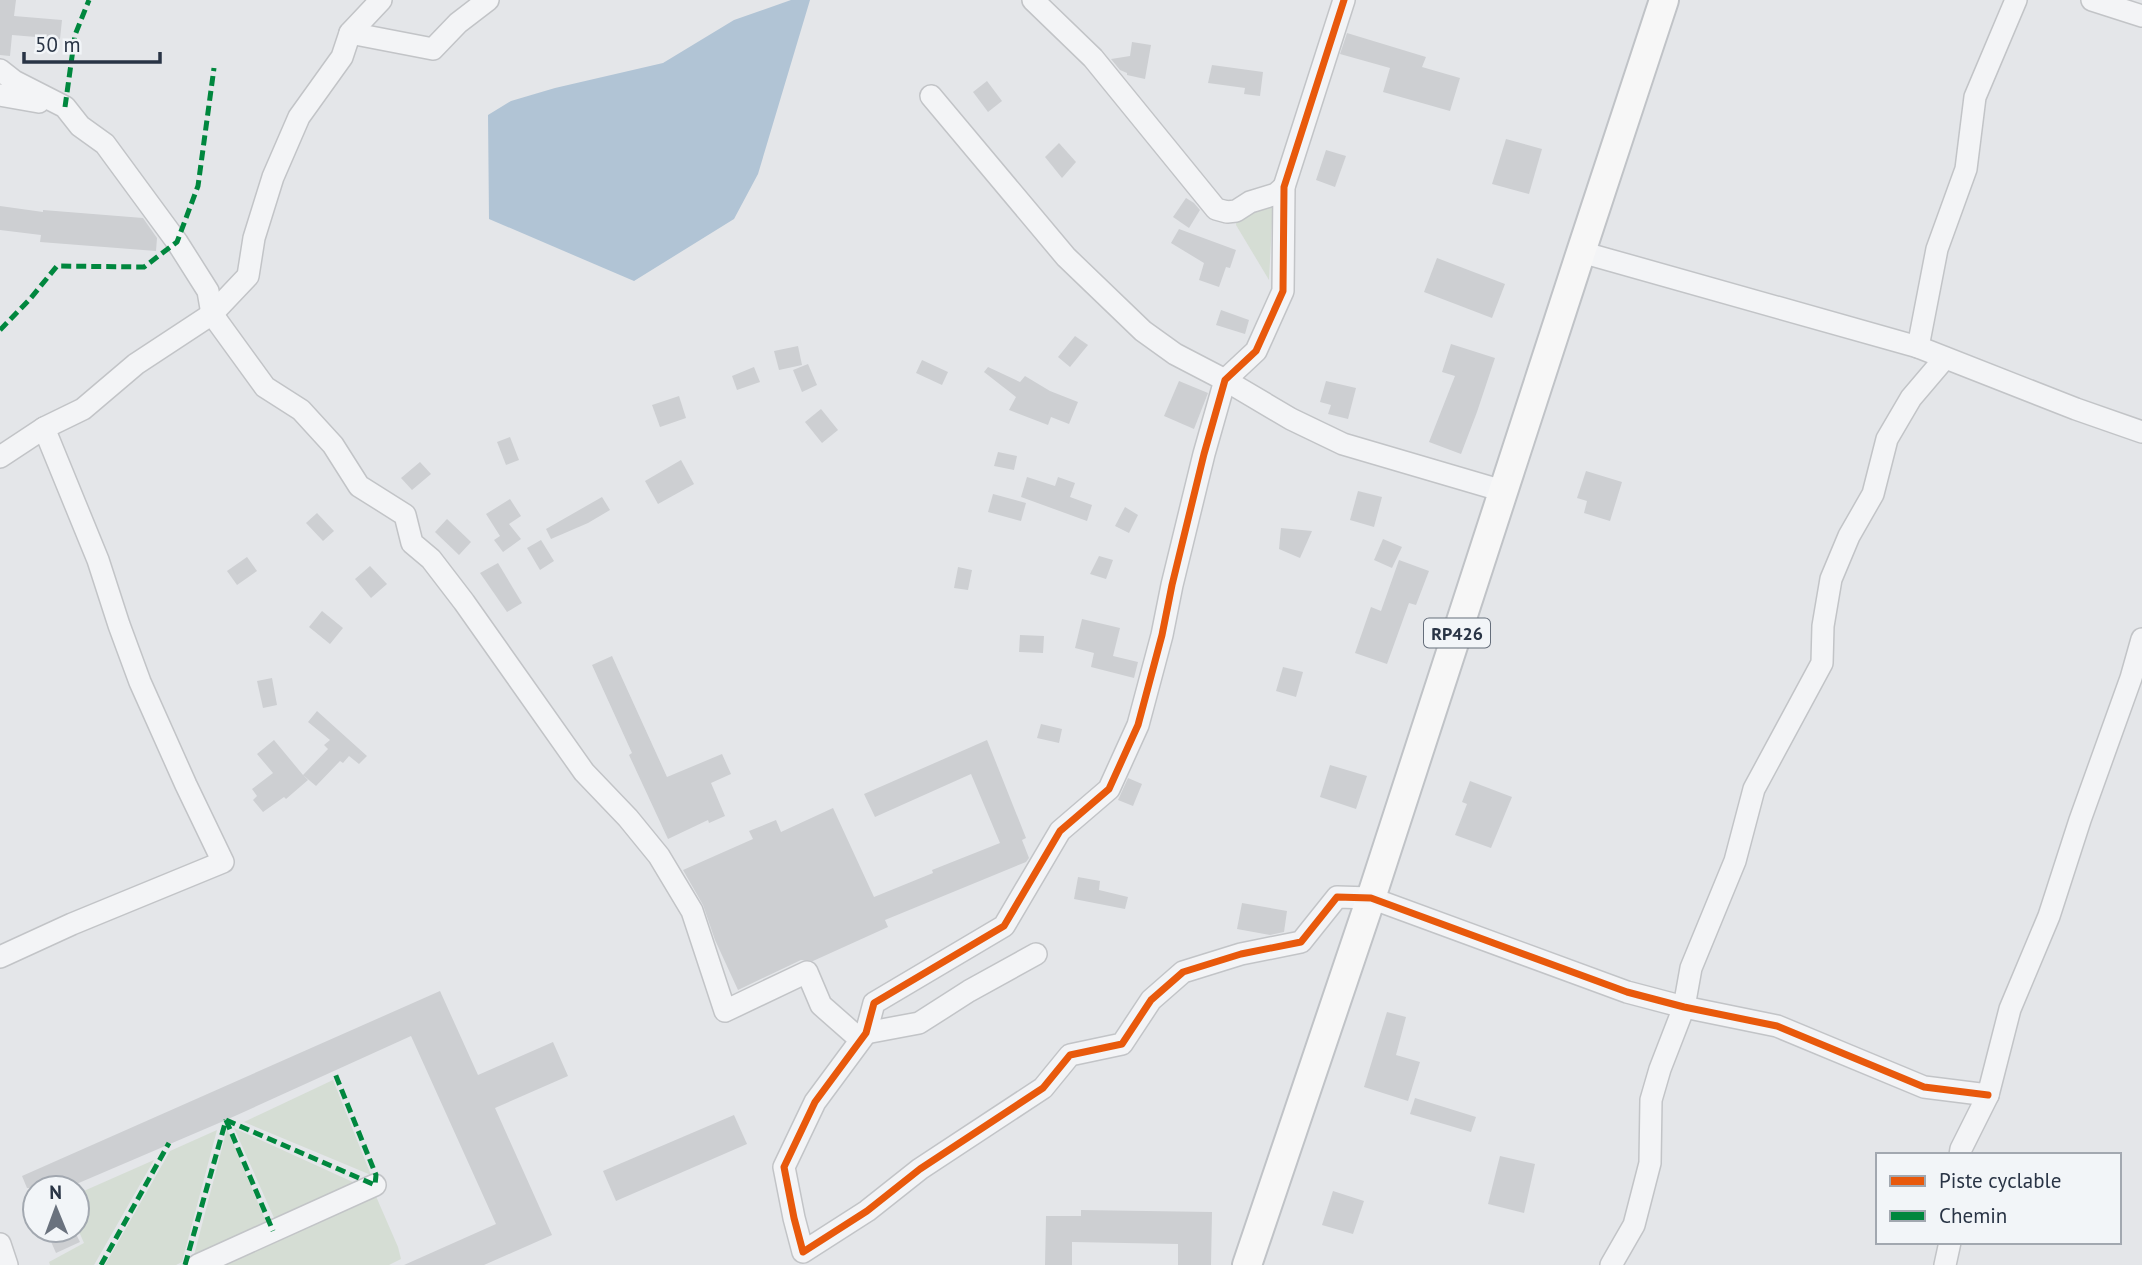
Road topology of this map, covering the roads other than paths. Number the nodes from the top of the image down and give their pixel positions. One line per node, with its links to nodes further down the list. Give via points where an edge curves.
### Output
1 (381, 0): 9 (street)
2 (488, 0): 9 (street, via 433,49)
3 (1033, 0): 14 (street, via 1093,58 1216,209 1236,211)
4 (1344, 0): 14 (street)
5 (1664, 0): 15 (main road, RP426)
6 (2016, 0): 17 (street, via 1975,97 1966,170 1937,249)
7 (2092, 0): 8 (street)
8 (2142, 16)
9 (350, 33): 16 (street, via 342,57 299,117 273,177 248,276)
10 (0, 70): 13 (street)
11 (0, 95): 13 (street)
12 (930, 96): 19 (street, via 1066,257 1143,331)
13 (65, 107): 16 (street, via 80,126 105,144 160,218 208,291)
14 (1284, 187): 19 (street, via 1283,290 1256,351)
15 (1581, 251): 17 (street); 23 (main road, RP426)
16 (212, 313): 20 (street, via 136,364 83,409); 29 (street, via 265,387 301,410 333,445 359,486 405,514 412,543 456,591 584,772 659,856 692,911 724,1011 807,972 821,1005 855,1035)
17 (1918, 347): 18 (street)
18 (1945, 358): 21 (street); 28 (street, via 1911,398 1887,439 1873,494 1831,579 1822,663 1754,789 1735,861 1691,968)
19 (1225, 380): 23 (street, via 1343,444); 29 (street, via 1138,725 1109,789 1060,831 1004,926 874,1003)
20 (44, 428): 22 (street); 27 (street, via 98,559 140,682 223,862)
21 (2142, 432)
22 (0, 457)
23 (1503, 491): 25 (main road, RP426)
24 (2142, 639): 30 (street, via 2049,916 2010,1009)
25 (1371, 898): 28 (street, via 1627,992); 29 (street, via 1337,897 1301,942 1183,972 1151,1000 1122,1044 1070,1055 1043,1088 803,1252 784,1167 815,1102); 37 (main road, RP426)
26 (1036, 954): 29 (street, via 919,1023)
27 (0, 957)
28 (1684, 1007): 30 (street, via 1777,1026 1924,1087); 38 (street, via 1651,1100 1650,1163 1634,1225)
29 (866, 1033)
30 (1988, 1095): 31 (street)
31 (1960, 1153)
32 (375, 1185): 36 (street)
33 (0, 1244): 35 (street)
34 (1950, 1244): 39 (street)
35 (7, 1265)
36 (198, 1265)
37 (1247, 1265)
38 (1611, 1265)
39 (1945, 1265)

